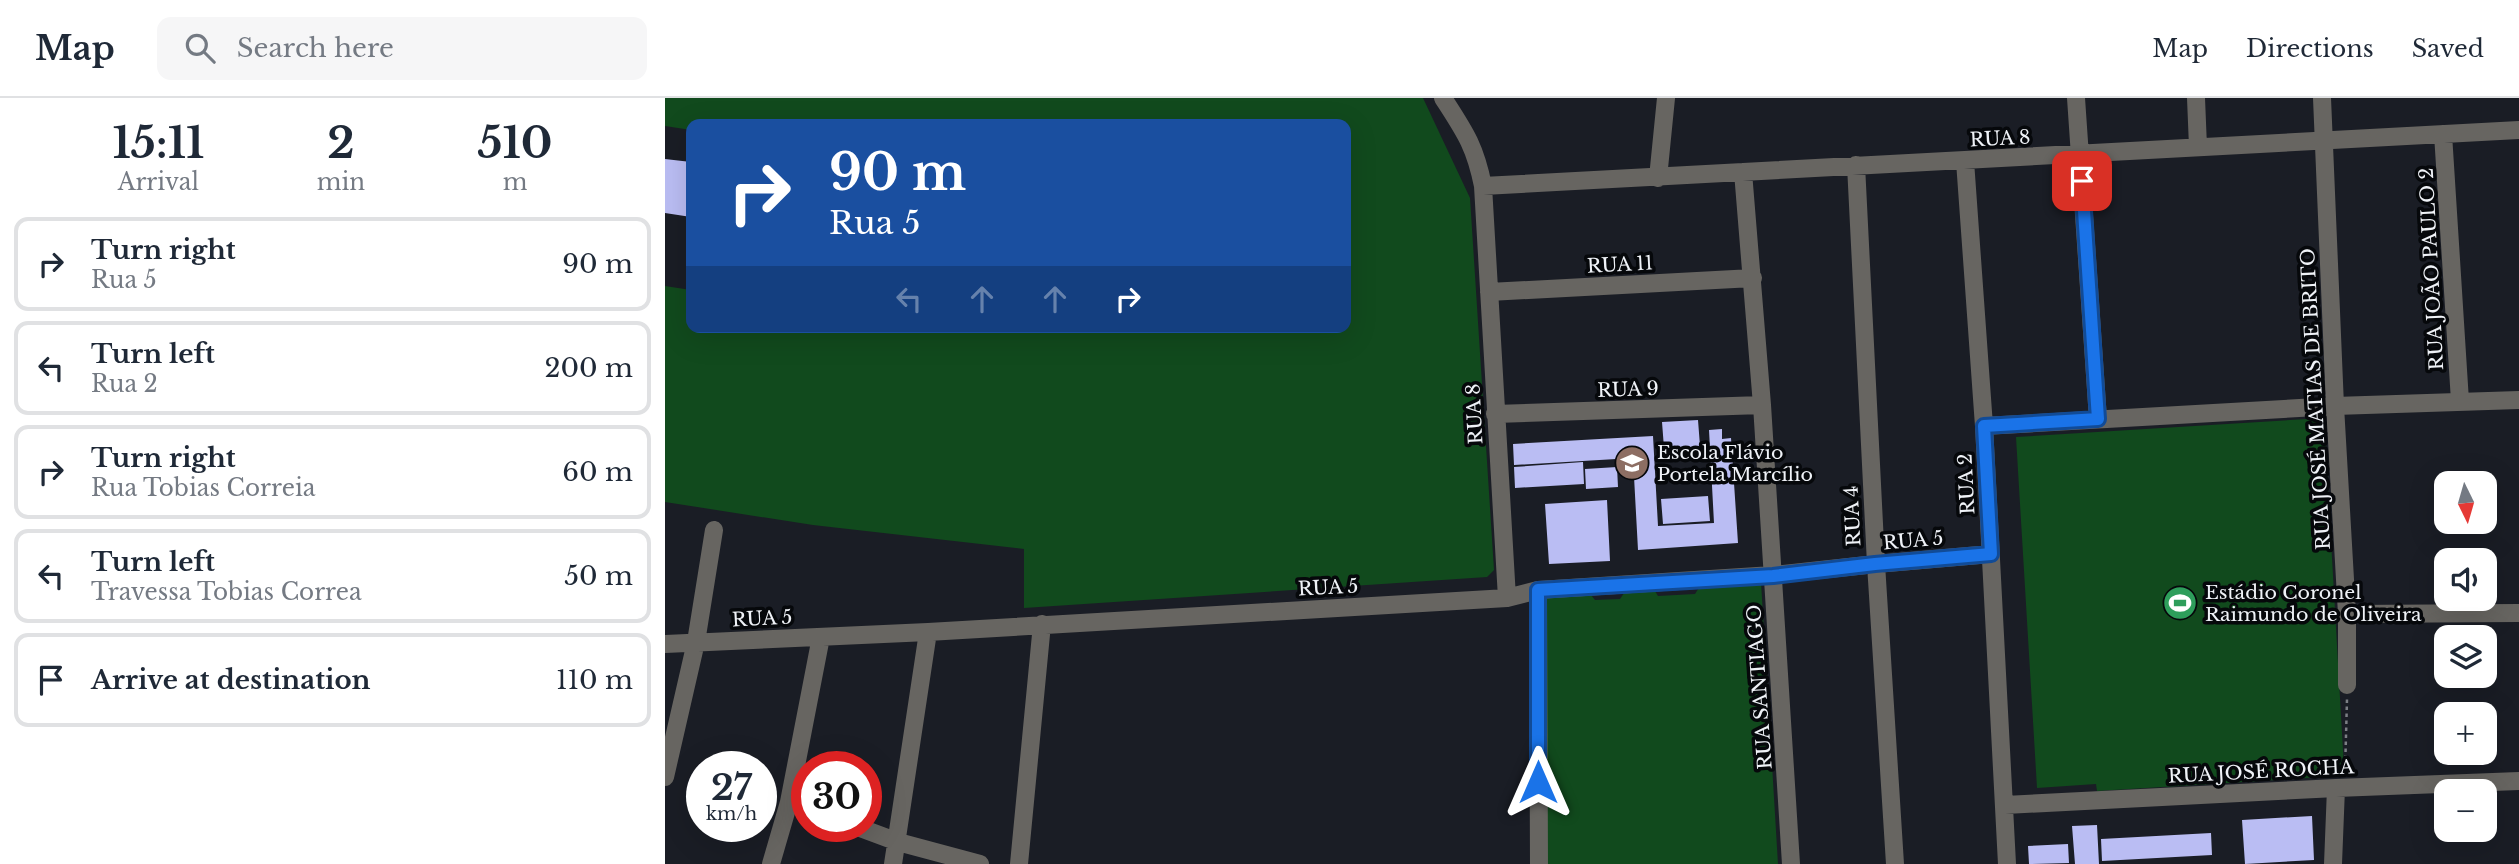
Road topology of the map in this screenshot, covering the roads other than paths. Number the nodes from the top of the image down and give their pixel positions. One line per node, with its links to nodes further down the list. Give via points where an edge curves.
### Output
1 (1443, 98): 15 (street, RUA 8, via 1467,133)
2 (1666, 98): 14 (street)
3 (2076, 98): 10 (street)
4 (2196, 98): 9 (street)
5 (2322, 98): 8 (street, RUA JOSÉ MATIAS DE BRITO)
6 (2519, 130): 7 (street, RUA 8)
7 (2443, 134): 8 (street, RUA 8); 19 (street, RUA JOÃO PAULO 2)
8 (2324, 141): 9 (street, RUA 8); 21 (street, RUA JOSÉ MATIAS DE BRITO)
9 (2198, 147): 10 (street, RUA 8)
10 (2081, 154): 11 (street, RUA 8); 23 (street)
11 (1965, 161): 12 (street, RUA 8); 24 (street, RUA 2)
12 (1856, 165): 13 (street, RUA 8); 27 (street, RUA 4)
13 (1743, 172): 14 (street, RUA 8); 16 (street, RUA SANTIAGO)
14 (1658, 178): 15 (street, RUA 8)
15 (1483, 186): 17 (street, RUA 8)
16 (1753, 278): 17 (street, RUA 11); 20 (street, RUA SANTIAGO)
17 (1489, 292): 22 (street, RUA 8)
18 (2519, 400): 19 (street)
19 (2460, 401): 21 (street)
20 (1762, 405): 22 (street, RUA 9); 28 (street, RUA SANTIAGO)
21 (2335, 406): 23 (street); 32 (street, RUA JOSÉ MATIAS DE BRITO)
22 (1495, 414): 30 (street, RUA 8)
23 (2098, 419): 24 (street)
24 (1984, 426): 26 (street, RUA 2)
25 (714, 530): 36 (street)
26 (1991, 554): 27 (street, RUA 5); 43 (street, RUA 2)
27 (1875, 564): 28 (street, RUA 5); 52 (street, RUA 4)
28 (1773, 576): 29 (street, RUA 5); 51 (street, RUA SANTIAGO)
29 (1538, 590): 30 (street, RUA 5); 50 (street)
30 (1507, 598): 33 (street, RUA 5)
31 (2519, 613): 32 (street)
32 (2347, 614): 38 (street, RUA JOSÉ MATIAS DE BRITO)
33 (1042, 624): 34 (street, RUA 5); 49 (street)
34 (928, 632): 35 (street, RUA 5); 45 (street)
35 (821, 636): 36 (street, RUA 5); 42 (street)
36 (696, 642): 37 (street, RUA 5); 39 (street)
37 (665, 644)
38 (2347, 685)
39 (665, 777)
40 (2519, 781): 41 (street, RUA JOSÉ ROCHA)
41 (2336, 788): 43 (street, RUA JOSÉ ROCHA); 54 (street)
42 (789, 802): 46 (street)
43 (2005, 805): 53 (street, RUA 2)
44 (882, 836): 45 (street)
45 (898, 842): 47 (street); 48 (street)
46 (771, 864)
47 (893, 864)
48 (980, 864)
49 (1019, 864)
50 (1539, 864)
51 (1791, 864)
52 (1895, 864)
53 (2007, 864)
54 (2333, 864)

